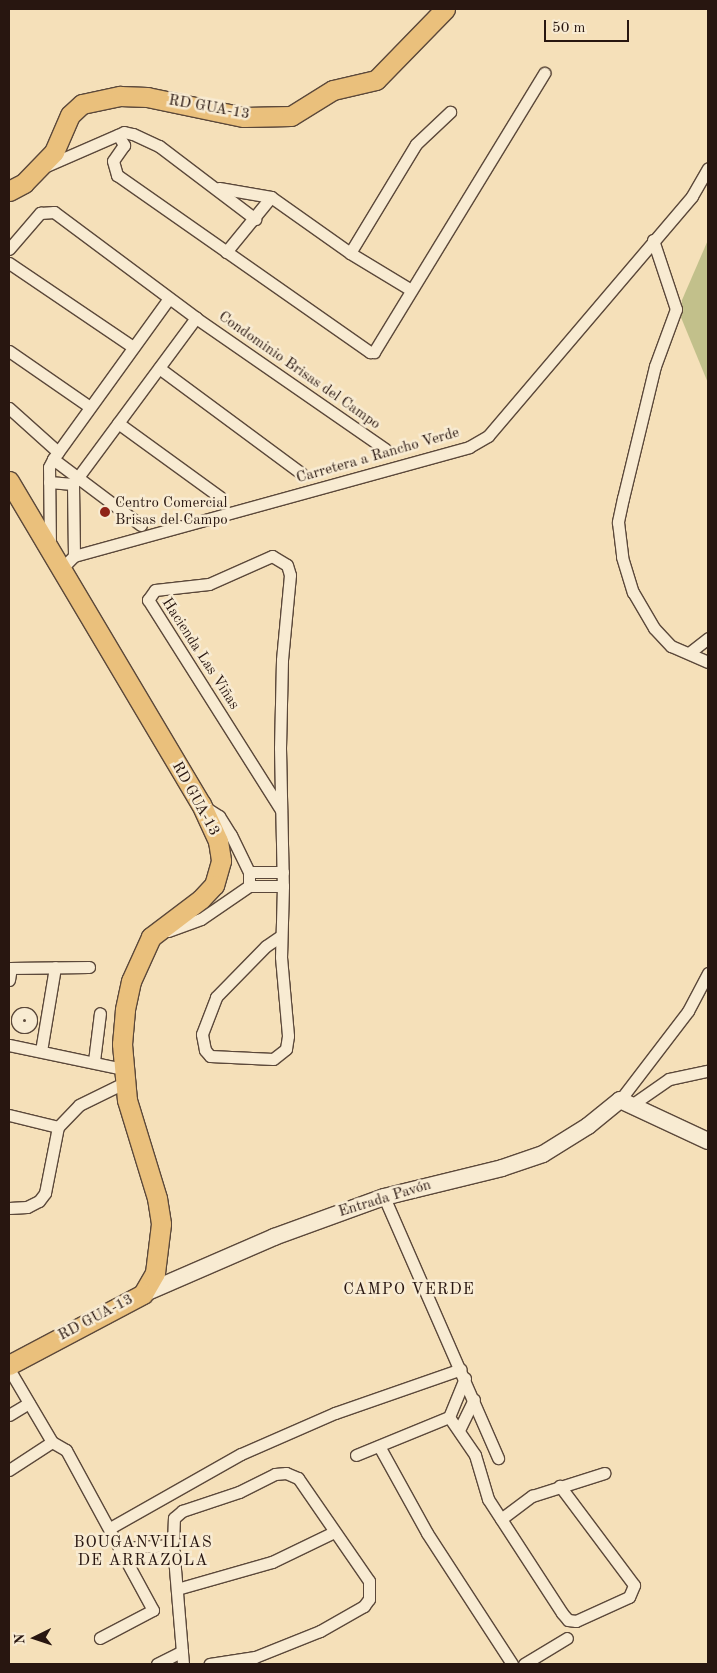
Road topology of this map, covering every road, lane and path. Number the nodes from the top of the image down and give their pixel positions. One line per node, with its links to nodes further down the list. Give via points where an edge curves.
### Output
1 (445, 9): 6 (main road, RD GUA-13, via 376,80 333,90 291,116 244,117 147,97 120,96 82,104 70,115 54,152)
2 (544, 73): 16 (street)
3 (450, 112): 14 (street, via 416,144)
4 (118, 135): 6 (street); 7 (street, via 134,134 159,146); 13 (street, via 124,143 113,161 117,175)
5 (708, 168): 11 (street, Carretera a Rancho Verde, via 692,196)
6 (37, 170): 8 (main road, RD GUA-13)
7 (217, 187): 9 (street); 10 (street)
8 (9, 192)
9 (271, 197): 10 (street); 14 (street)
10 (255, 219): 13 (street)
11 (653, 240): 33 (street, Carretera a Rancho Verde, via 501,423 469,447); 36 (street, via 676,309 655,366 618,522 622,557 633,592 654,628 671,646)
12 (9, 249): 17 (street, Condominio Brisas del Campo, via 40,213 51,210)
13 (226, 252): 16 (street, via 370,352 374,352)
14 (350, 253): 16 (street)
15 (9, 263): 19 (street)
16 (412, 290)
17 (168, 298): 18 (street, Condominio Brisas del Campo); 19 (street)
18 (196, 318): 21 (street, Condominio Brisas del Campo); 25 (street, Condominio Brisas del Campo)
19 (133, 348): 22 (street)
20 (9, 351): 22 (street)
21 (159, 368): 24 (street, Condominio Brisas del Campo); 27 (street)
22 (90, 407): 26 (street)
23 (9, 408): 26 (street)
24 (118, 424): 29 (street, Condominio Brisas del Campo); 31 (street)
25 (385, 449)
26 (55, 455): 29 (street); 30 (street)
27 (301, 473)
28 (9, 481): 34 (main road, RD GUA-13)
29 (75, 481): 30 (street); 32 (street); 33 (street)
30 (49, 482): 34 (street)
31 (220, 497)
32 (141, 525)
33 (74, 556): 34 (street, Carretera a Rancho Verde)
34 (55, 563): 38 (main road, RD GUA-13)
35 (708, 638): 36 (street)
36 (689, 653): 37 (street)
37 (708, 662)
38 (201, 804): 40 (street, via 218,816); 45 (main road, RD GUA-13, via 218,840 219,874 201,900)
39 (281, 810): 39 (street, Hacienda Las Viñas, via 148,600 155,590 210,584 272,556 287,565 290,575 280,705); 41 (street, Hacienda Las Viñas)
40 (249, 872): 41 (street); 42 (street)
41 (283, 872): 43 (street, Hacienda Las Viñas)
42 (249, 886): 43 (street); 45 (street, via 201,919)
43 (283, 886): 44 (street, Hacienda Las Viñas)
44 (281, 936): 44 (street, Hacienda Las Viñas, via 266,946 216,997 202,1034 205,1050 210,1056 268,1060 286,1049 288,1036)
45 (151, 937): 58 (main road, RD GUA-13, via 131,981 125,1010)
46 (55, 967): 47 (street); 48 (street); 53 (street)
47 (89, 967)
48 (10, 968): 50 (street)
49 (708, 973): 59 (street, via 688,1011)
50 (9, 980)
51 (100, 1012): 56 (street)
52 (20, 1021): 53 (street); 54 (street)
53 (46, 1022): 55 (street)
54 (13, 1045): 55 (street)
55 (41, 1051): 56 (street)
56 (94, 1061): 58 (street)
57 (708, 1072): 59 (street, via 669,1079)
58 (124, 1076): 61 (street, via 79,1105); 65 (main road, RD GUA-13, via 129,1113 157,1198 161,1224 158,1263)
59 (626, 1102): 62 (street); 63 (street, Entrada Pavón, via 543,1154 520,1163)
60 (9, 1115): 61 (street)
61 (58, 1127): 64 (street, via 45,1193 40,1201 26,1207)
62 (708, 1141)
63 (384, 1197): 65 (street, Entrada Pavón, via 274,1237); 68 (street)
64 (9, 1208)
65 (144, 1294): 66 (main road, RD GUA-13)
66 (9, 1364)
67 (9, 1369): 70 (street)
68 (463, 1374): 69 (street); 72 (street); 82 (street, via 335,1413 241,1454)
69 (474, 1399): 73 (street); 77 (street)
70 (29, 1402): 71 (street); 74 (street)
71 (9, 1415)
72 (449, 1417): 73 (street); 75 (street)
73 (459, 1430): 81 (street, via 478,1460 488,1499)
74 (52, 1442): 78 (street); 82 (street, via 66,1450)
75 (379, 1446): 76 (street); 95 (street, via 427,1533)
76 (356, 1455)
77 (498, 1458)
78 (9, 1470)
79 (604, 1474): 80 (street)
80 (560, 1486): 81 (street, via 532,1496); 81 (street, via 634,1585 629,1597 571,1621 562,1614)
81 (501, 1518)
82 (110, 1528): 84 (street)
83 (334, 1532): 85 (street, via 298,1478 286,1473 275,1474 239,1492 182,1511 174,1518); 87 (street, via 272,1562); 91 (street, via 369,1581 371,1595 367,1603 320,1631)
84 (122, 1548): 85 (street); 86 (street)
85 (173, 1550): 86 (street); 87 (street)
86 (127, 1559): 88 (street, via 153,1610)
87 (177, 1590): 90 (street)
88 (100, 1638)
89 (566, 1638): 96 (street)
90 (182, 1651): 92 (street); 93 (street)
91 (257, 1661): 94 (street)
92 (156, 1664)
93 (183, 1664)
94 (210, 1664)
95 (512, 1664)
96 (524, 1664)

